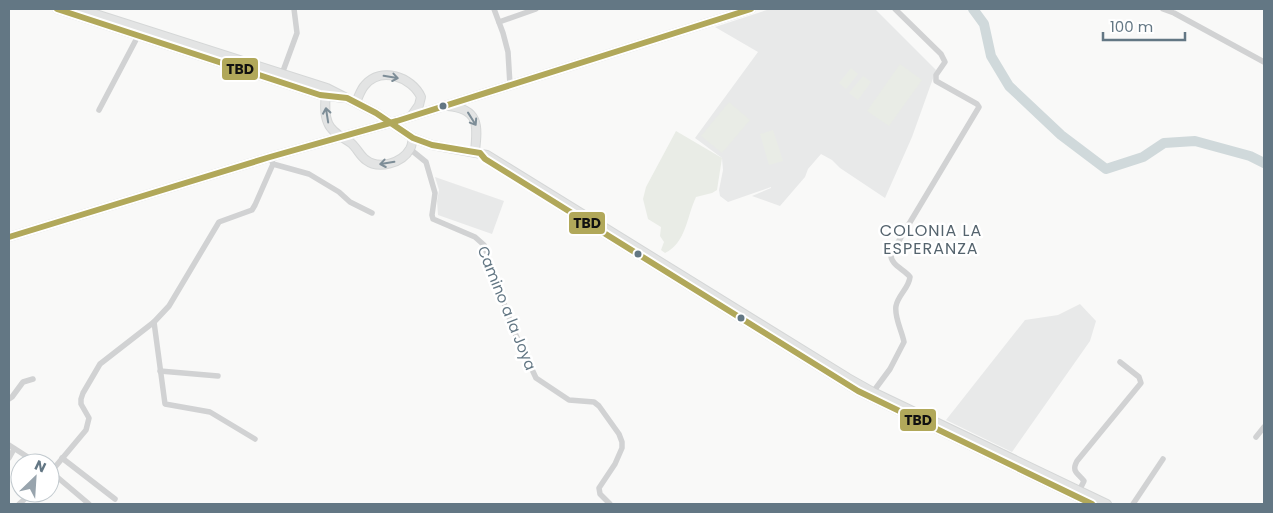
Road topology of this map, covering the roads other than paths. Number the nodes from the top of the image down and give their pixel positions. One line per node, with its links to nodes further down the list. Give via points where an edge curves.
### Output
1 (57, 9): 11 (main road)
2 (80, 9): 9 (main road)
3 (294, 9): 13 (street, via 296,33)
4 (494, 9): 10 (street)
5 (536, 9): 10 (street)
6 (751, 9): 14 (main road)
7 (895, 9): 34 (street, via 941,54 945,62 936,75 936,81 979,107 891,254 893,262 910,277 895,308 904,342)
8 (1163, 9): 12 (street)
9 (97, 11): 13 (main road)
10 (499, 22): 14 (street, via 508,52)
11 (138, 36): 13 (main road); 18 (street)
12 (1264, 62)
13 (280, 78): 15 (main road)
14 (510, 85): 17 (main road)
15 (326, 92): 16 (main road); 21 (main road, one-way to 15, via 329,126 325,110)
16 (356, 102): 19 (main road, one-way to 19, via 373,78 383,75 397,77 415,86 421,97); 22 (main road)
17 (443, 106): 19 (main road); 25 (main road, one-way to 25, via 458,107 474,117)
18 (100, 110)
19 (412, 116): 20 (main road, bridge)
20 (364, 131): 21 (main road); 23 (main road)
21 (340, 136): 23 (main road); 26 (main road)
22 (413, 138): 24 (main road); 25 (main road, via 432,145)
23 (356, 148): 24 (main road, one-way to 23, via 403,158 384,165 367,161)
24 (410, 149): 48 (street, Camino a la Joya, via 426,162 434,193 433,219 475,237 484,245 513,330 536,378 569,400 594,402 600,406 619,434 622,448 599,488 600,494)
25 (477, 152): 34 (main road, via 550,192); 49 (main road, via 852,388)
26 (271, 160): 27 (street, via 309,174); 28 (main road); 29 (street, via 256,206 219,222 169,306)
27 (372, 213)
28 (9, 237)
29 (154, 322): 31 (street); 41 (street, via 100,364 81,399 89,425)
30 (1120, 362): 45 (street, via 1139,377 1140,383 1074,467 1084,481)
31 (160, 371): 32 (street); 38 (street, via 166,405 210,412)
32 (218, 376)
33 (33, 379): 35 (street, via 23,382)
34 (874, 392): 45 (main road)
35 (9, 399)
36 (1264, 427): 37 (street)
37 (1256, 437)
38 (255, 439)
39 (12, 447): 40 (street)
40 (9, 458)
41 (62, 458): 43 (street); 46 (street)
42 (1163, 459): 51 (street)
43 (60, 460)
44 (60, 480): 47 (street)
45 (1079, 491): 50 (main road)
46 (115, 500)
47 (90, 504)
48 (610, 504)
49 (1092, 504)
50 (1107, 504)
51 (1133, 504)

